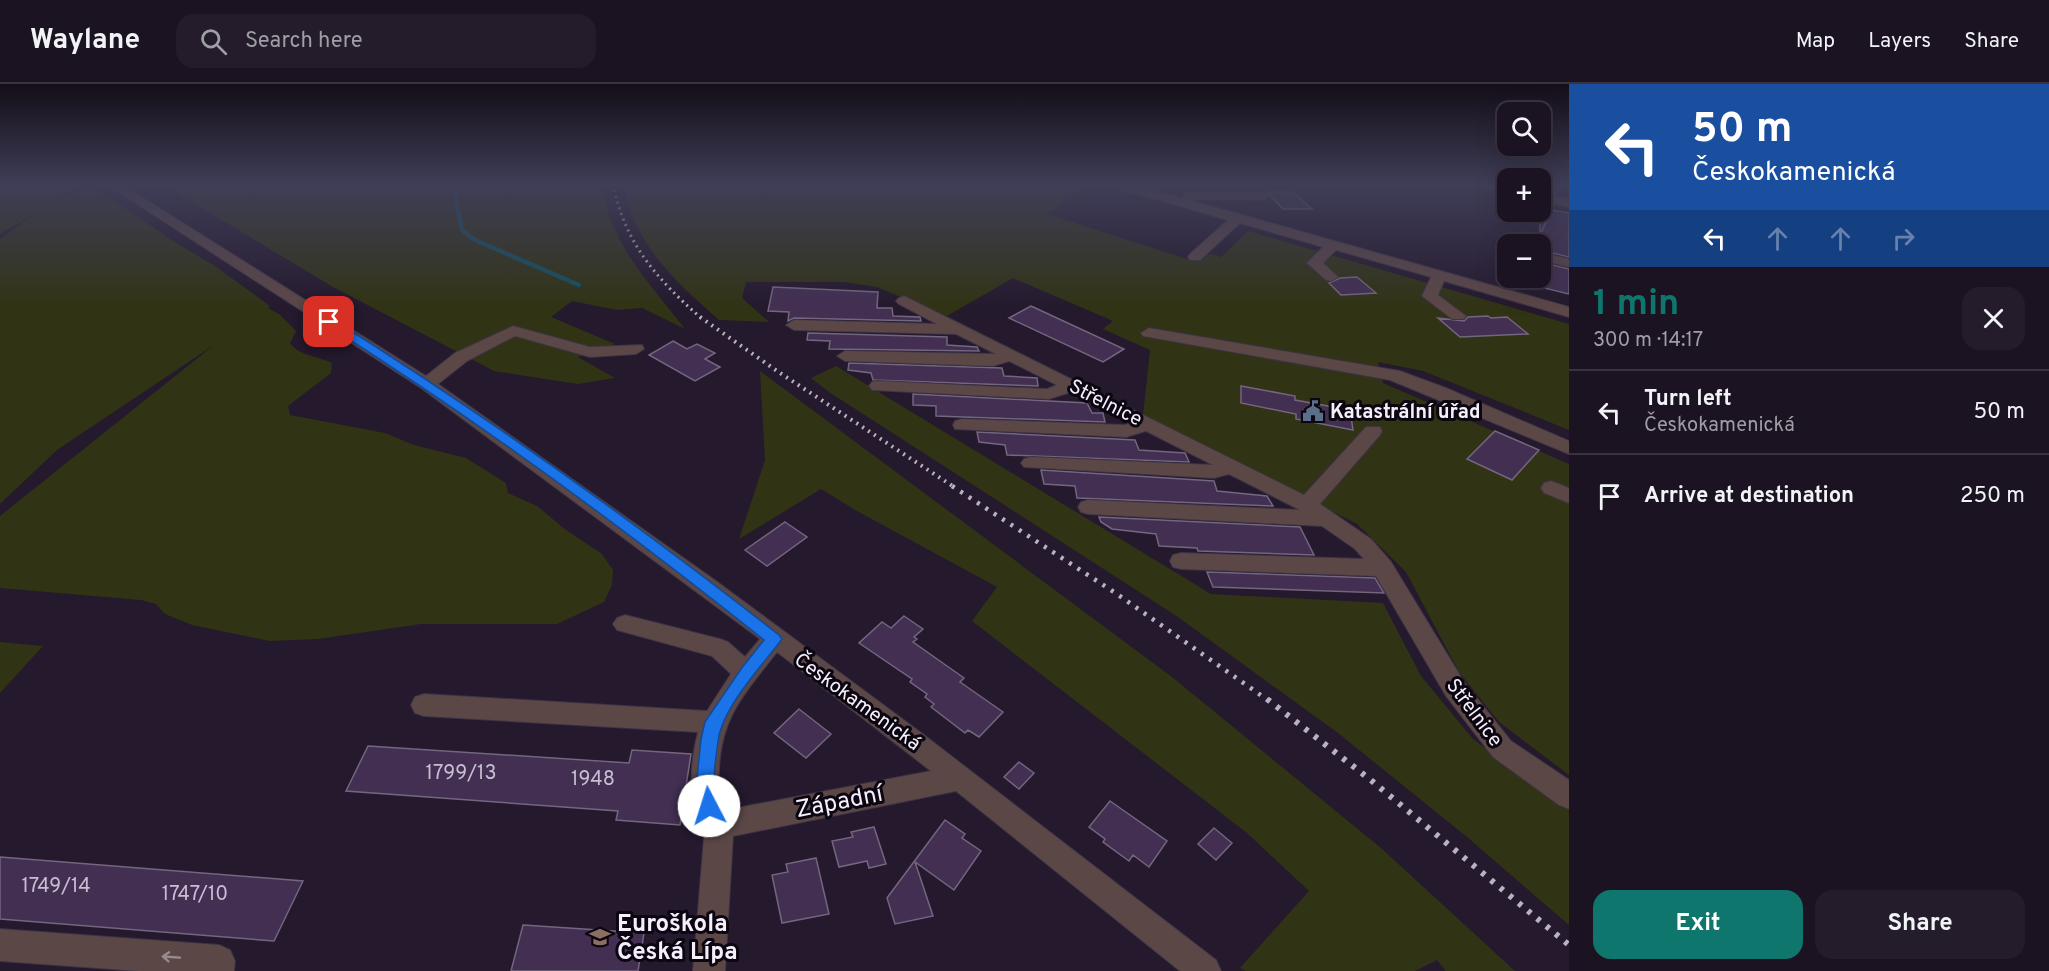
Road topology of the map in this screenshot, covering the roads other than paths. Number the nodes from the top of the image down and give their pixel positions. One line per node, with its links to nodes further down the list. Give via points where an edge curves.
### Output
1 (177, 225): 19 (street, Českokamenická)
2 (1230, 225): 5 (street)
3 (1264, 225): 4 (street)
4 (1333, 245): 8 (street); 9 (street, via 1314,263)
5 (1195, 257)
6 (1551, 258): 7 (street)
7 (1569, 263)
8 (1439, 275): 11 (street); 12 (street, via 1430,296)
9 (1331, 277)
10 (904, 301): 14 (street, Střelnice)
11 (1569, 312)
12 (1458, 316)
13 (794, 325): 14 (street)
14 (961, 330): 17 (street, Střelnice)
15 (1149, 333): 25 (street, via 1394,375)
16 (636, 349): 19 (street, via 590,352 513,331 461,357)
17 (1011, 355): 18 (street, via 993,361); 21 (street, Střelnice)
18 (845, 356)
19 (428, 384): 34 (street, Českokamenická)
20 (878, 386): 21 (street, via 1049,394)
21 (1072, 386): 23 (street, Střelnice)
22 (962, 424): 23 (street, via 1126,431)
23 (1148, 424): 27 (street, Střelnice)
24 (1373, 431): 28 (street)
25 (1569, 448)
26 (1031, 463): 27 (street, via 1214,472)
27 (1231, 466): 28 (street, Střelnice)
28 (1307, 505): 30 (street, Střelnice)
29 (1088, 507): 30 (street)
30 (1328, 519): 32 (street, Střelnice, via 1363,544)
31 (1180, 561): 32 (street)
32 (1383, 568): 39 (street, Střelnice, via 1455,689 1502,749)
33 (625, 624): 35 (street, via 720,649)
34 (774, 639): 35 (street); 38 (street, Českokamenická)
35 (746, 673): 37 (street)
36 (424, 705): 37 (street)
37 (714, 722): 40 (street, via 705,788)
38 (960, 778): 40 (street, Západní); 44 (street, Českokamenická)
39 (1569, 796)
40 (719, 825): 43 (street)
41 (0, 945): 42 (street, one-way to 41, via 219,961)
42 (218, 971)
43 (709, 971)
44 (1205, 971)

